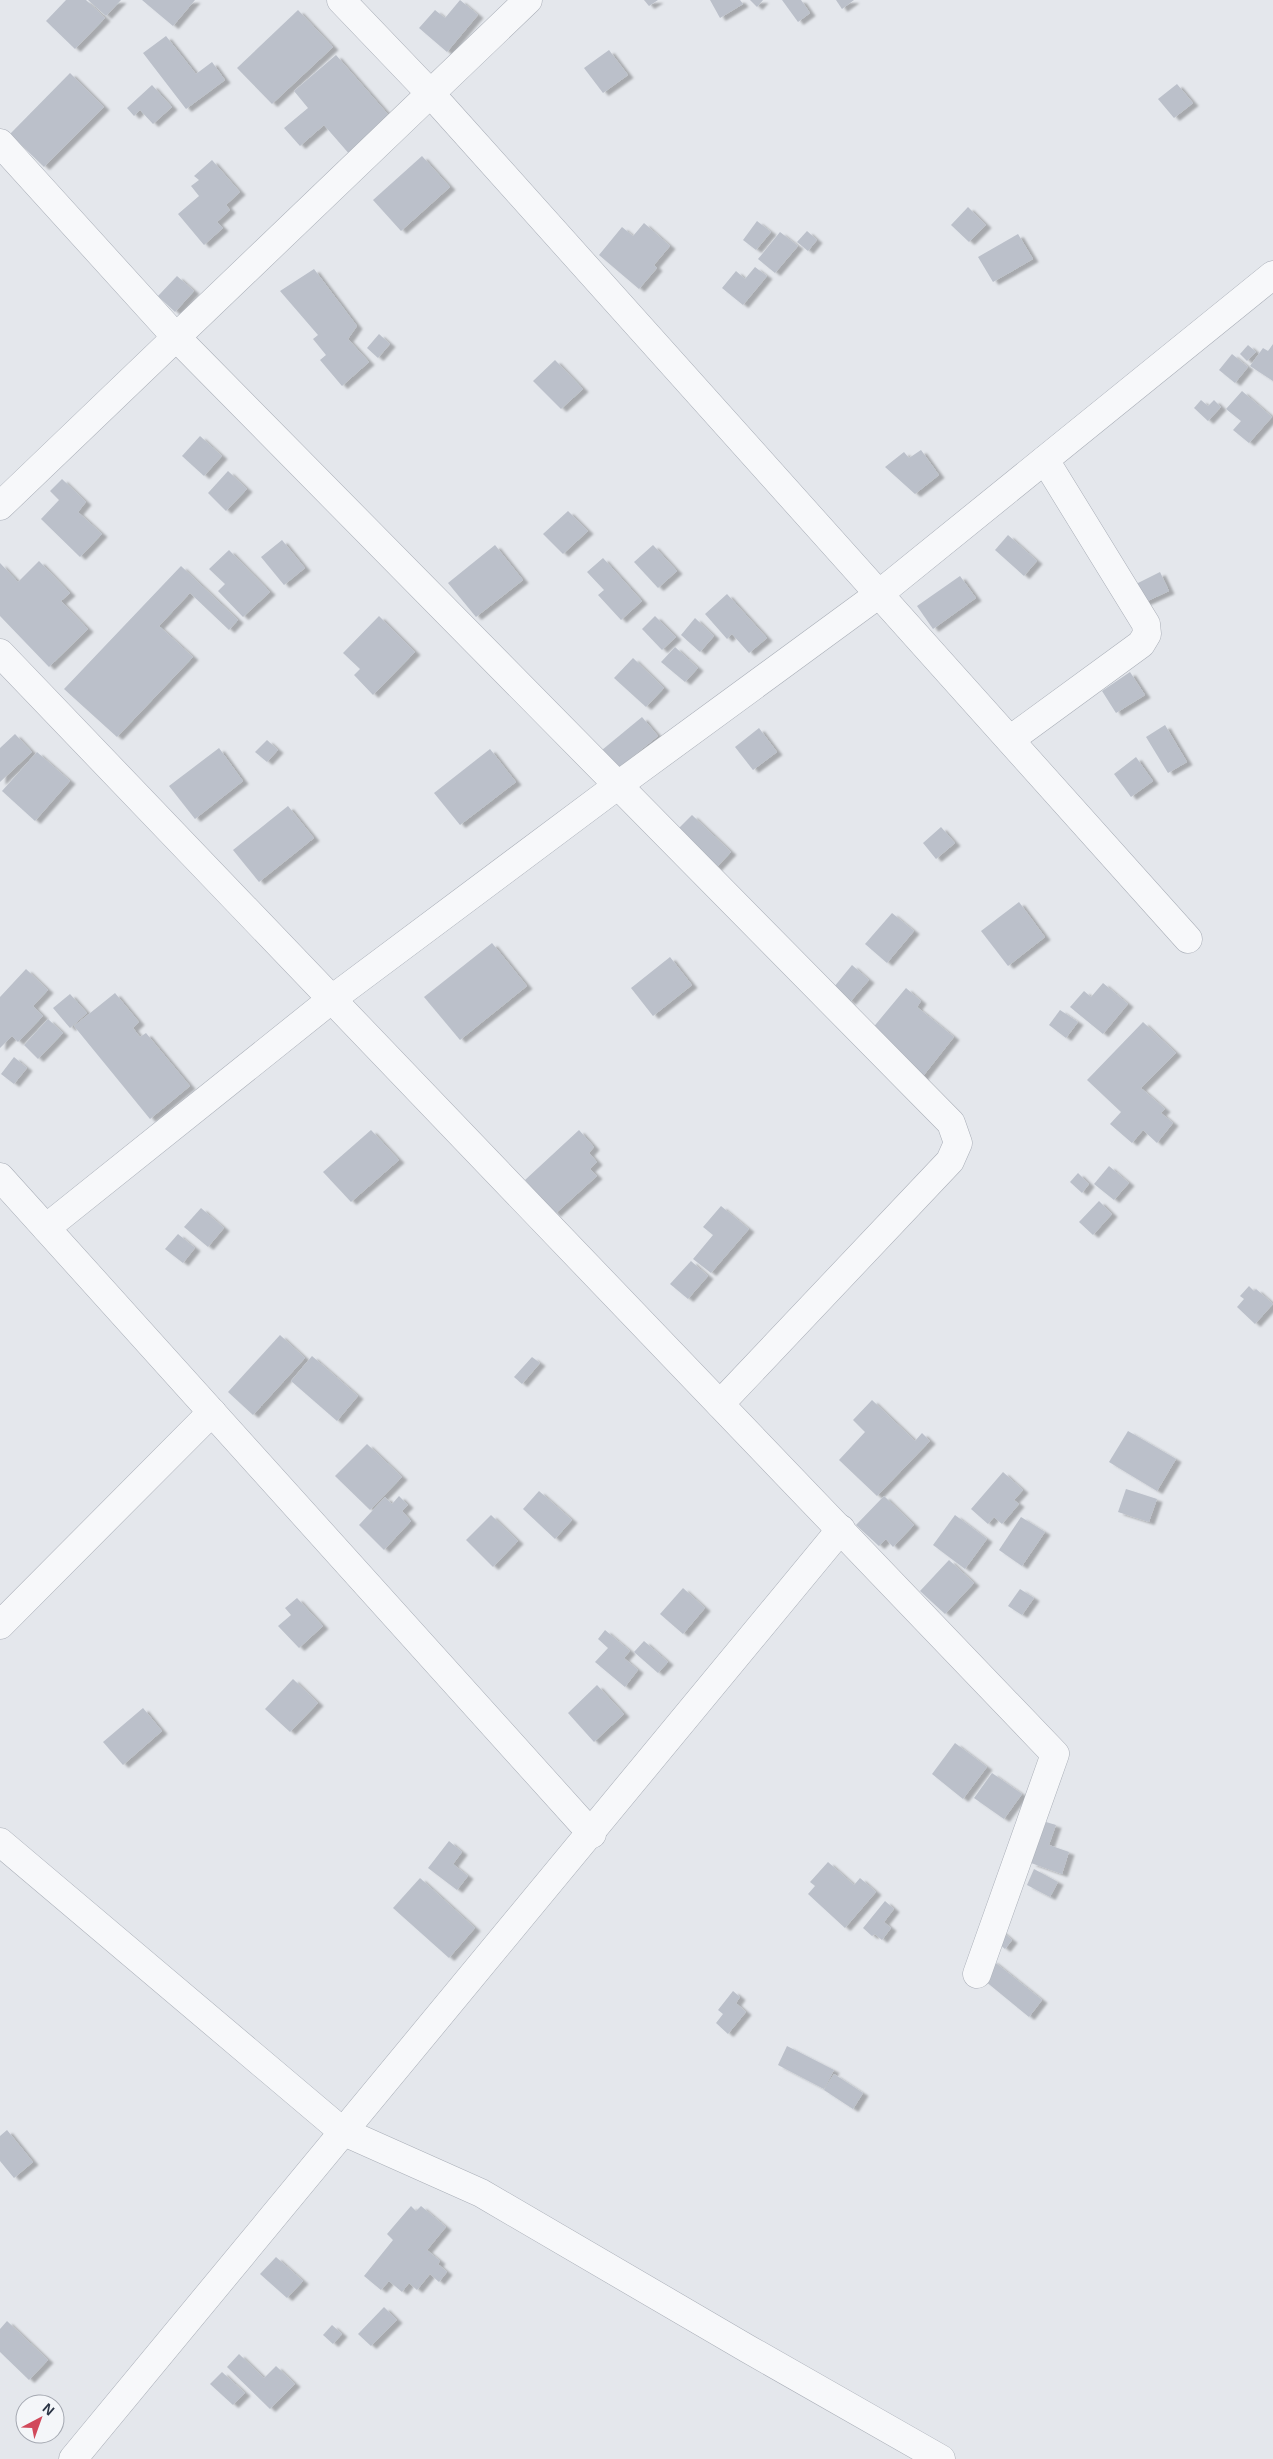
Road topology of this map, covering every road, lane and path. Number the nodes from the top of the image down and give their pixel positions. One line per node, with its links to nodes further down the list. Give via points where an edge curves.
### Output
1 (341, 0): 3 (street)
2 (528, 0): 3 (street)
3 (430, 93): 6 (street); 9 (street)
4 (0, 142): 6 (street)
5 (1273, 275): 7 (street)
6 (176, 337): 8 (street); 12 (street)
7 (1045, 460): 9 (street); 11 (street, via 1146,624 1147,634 1141,644)
8 (0, 506)
9 (879, 594): 11 (street); 12 (street)
10 (0, 653): 14 (street)
11 (1011, 739): 13 (street)
12 (617, 786): 14 (street); 17 (street, via 951,1123 958,1143 950,1161)
13 (1188, 939)
14 (332, 999): 16 (street); 17 (street)
15 (0, 1177): 16 (street)
16 (46, 1228): 18 (street)
17 (720, 1404): 19 (street)
18 (212, 1412): 20 (street); 21 (street)
19 (841, 1529): 21 (street); 23 (street, via 1055,1754)
20 (0, 1625)
21 (592, 1834): 24 (street)
22 (0, 1842): 24 (street)
23 (977, 1974)
24 (342, 2132): 25 (street); 26 (street, via 481,2193)
25 (73, 2459)
26 (941, 2459)

